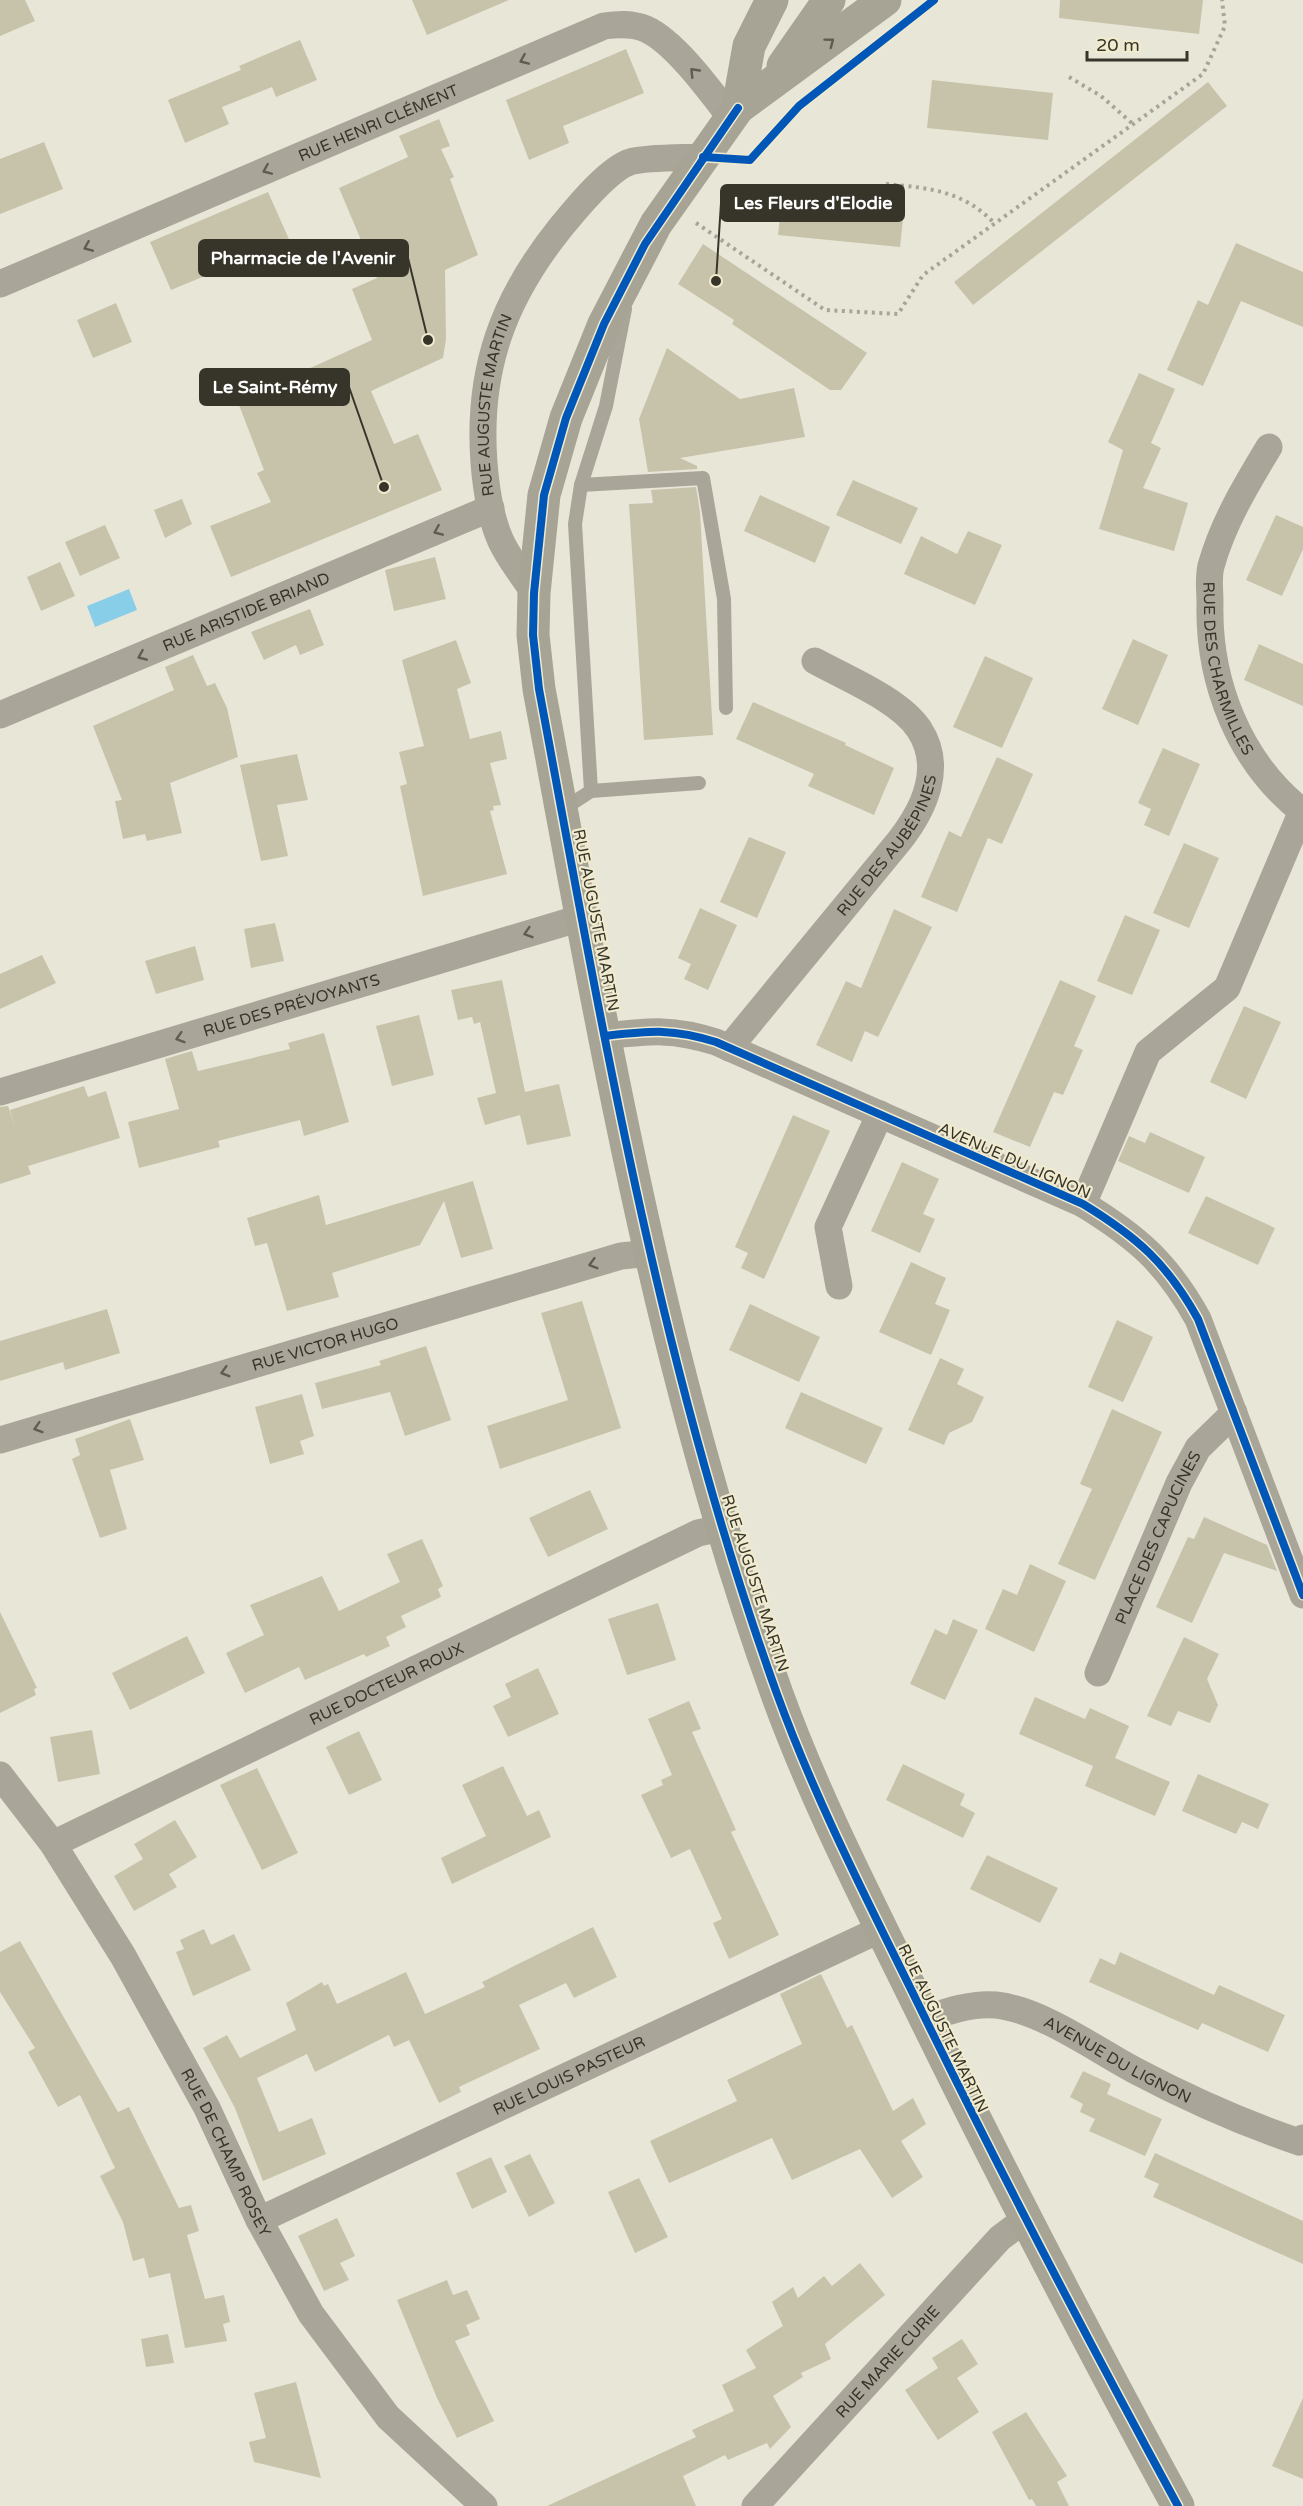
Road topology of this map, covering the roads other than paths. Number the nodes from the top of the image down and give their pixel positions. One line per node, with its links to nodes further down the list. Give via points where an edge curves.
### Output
1 (772, 0): 5 (main road, via 749,46)
2 (829, 0): 4 (main road)
3 (885, 0): 4 (main road, one-way to 3)
4 (766, 90): 5 (main road)
5 (734, 113): 6 (main road); 8 (street, RUE HENRI CLÉMENT, one-way to 8, via 654,34 626,23 604,26)
6 (703, 157): 7 (main road, via 656,224); 11 (street, RUE AUGUSTE MARTIN, via 630,162 590,192 526,274 504,317 490,358 482,440)
7 (635, 262): 10 (lane, via 606,406); 12 (main road, via 604,324 566,418 544,495)
8 (0, 284)
9 (1269, 447): 19 (street, RUE DES CHARMILLES, via 1233,507 1210,568 1209,637 1222,695 1242,743)
10 (581, 485): 14 (lane, via 703,478 724,599); 17 (lane, via 575,524)
11 (491, 508): 12 (street, RUE AUGUSTE MARTIN, via 500,539); 15 (street, RUE ARISTIDE BRIAND, one-way to 15)
12 (534, 593): 18 (main road, RUE AUGUSTE MARTIN, via 533,635 539,689)
13 (815, 661): 22 (street, RUE DES AUBÉPINES, via 898,708 919,729 928,750 927,798 900,840)
14 (726, 708)
15 (0, 715)
16 (699, 783): 17 (lane)
17 (591, 791): 18 (lane)
18 (562, 810): 20 (main road, RUE AUGUSTE MARTIN)
19 (1302, 812): 25 (street, RUE DES CHARMILLES, via 1227,988 1148,1052)
20 (584, 917): 21 (main road, RUE AUGUSTE MARTIN); 23 (street, RUE DES PRÉVOYANTS, one-way to 23)
21 (605, 1036): 22 (street, AVENUE DU LIGNON, via 653,1030 686,1032); 26 (main road, RUE AUGUSTE MARTIN)
22 (729, 1048): 24 (street, AVENUE DU LIGNON)
23 (0, 1092)
24 (880, 1114): 25 (street, AVENUE DU LIGNON); 27 (street, via 828,1227)
25 (1083, 1204): 28 (street, AVENUE DU LIGNON, via 1158,1258 1181,1288 1198,1319)
26 (651, 1253): 29 (street, RUE VICTOR HUGO, one-way to 29, via 621,1256); 30 (main road, RUE AUGUSTE MARTIN)
27 (839, 1286)
28 (1234, 1413): 31 (street, AVENUE DU LIGNON); 32 (street, PLACE DES CAPUCINES, via 1198,1448 1179,1483)
29 (0, 1440)
30 (721, 1528): 34 (street, RUE DOCTEUR ROUX, via 698,1533); 35 (main road, RUE AUGUSTE MARTIN, via 778,1697)
31 (1303, 1595)
32 (1098, 1673)
33 (0, 1775): 34 (street, RUE DE CHAMP ROSEY)
34 (53, 1844): 38 (street, RUE DE CHAMP ROSEY, via 123,1956 207,2108)
35 (879, 1930): 36 (main road, RUE AUGUSTE MARTIN); 38 (street, RUE LOUIS PASTEUR)
36 (925, 2019): 37 (street, AVENUE DU LIGNON, via 976,2005 998,2005 1031,2015 1250,2126); 39 (main road, RUE AUGUSTE MARTIN)
37 (1302, 2143)
38 (259, 2220): 40 (street, RUE DE CHAMP ROSEY, via 310,2314 388,2417)
39 (1024, 2220): 41 (street, RUE MARIE CURIE, via 1000,2238); 42 (main road, RUE AUGUSTE MARTIN)
40 (484, 2506)
41 (755, 2506)
42 (1179, 2506)

